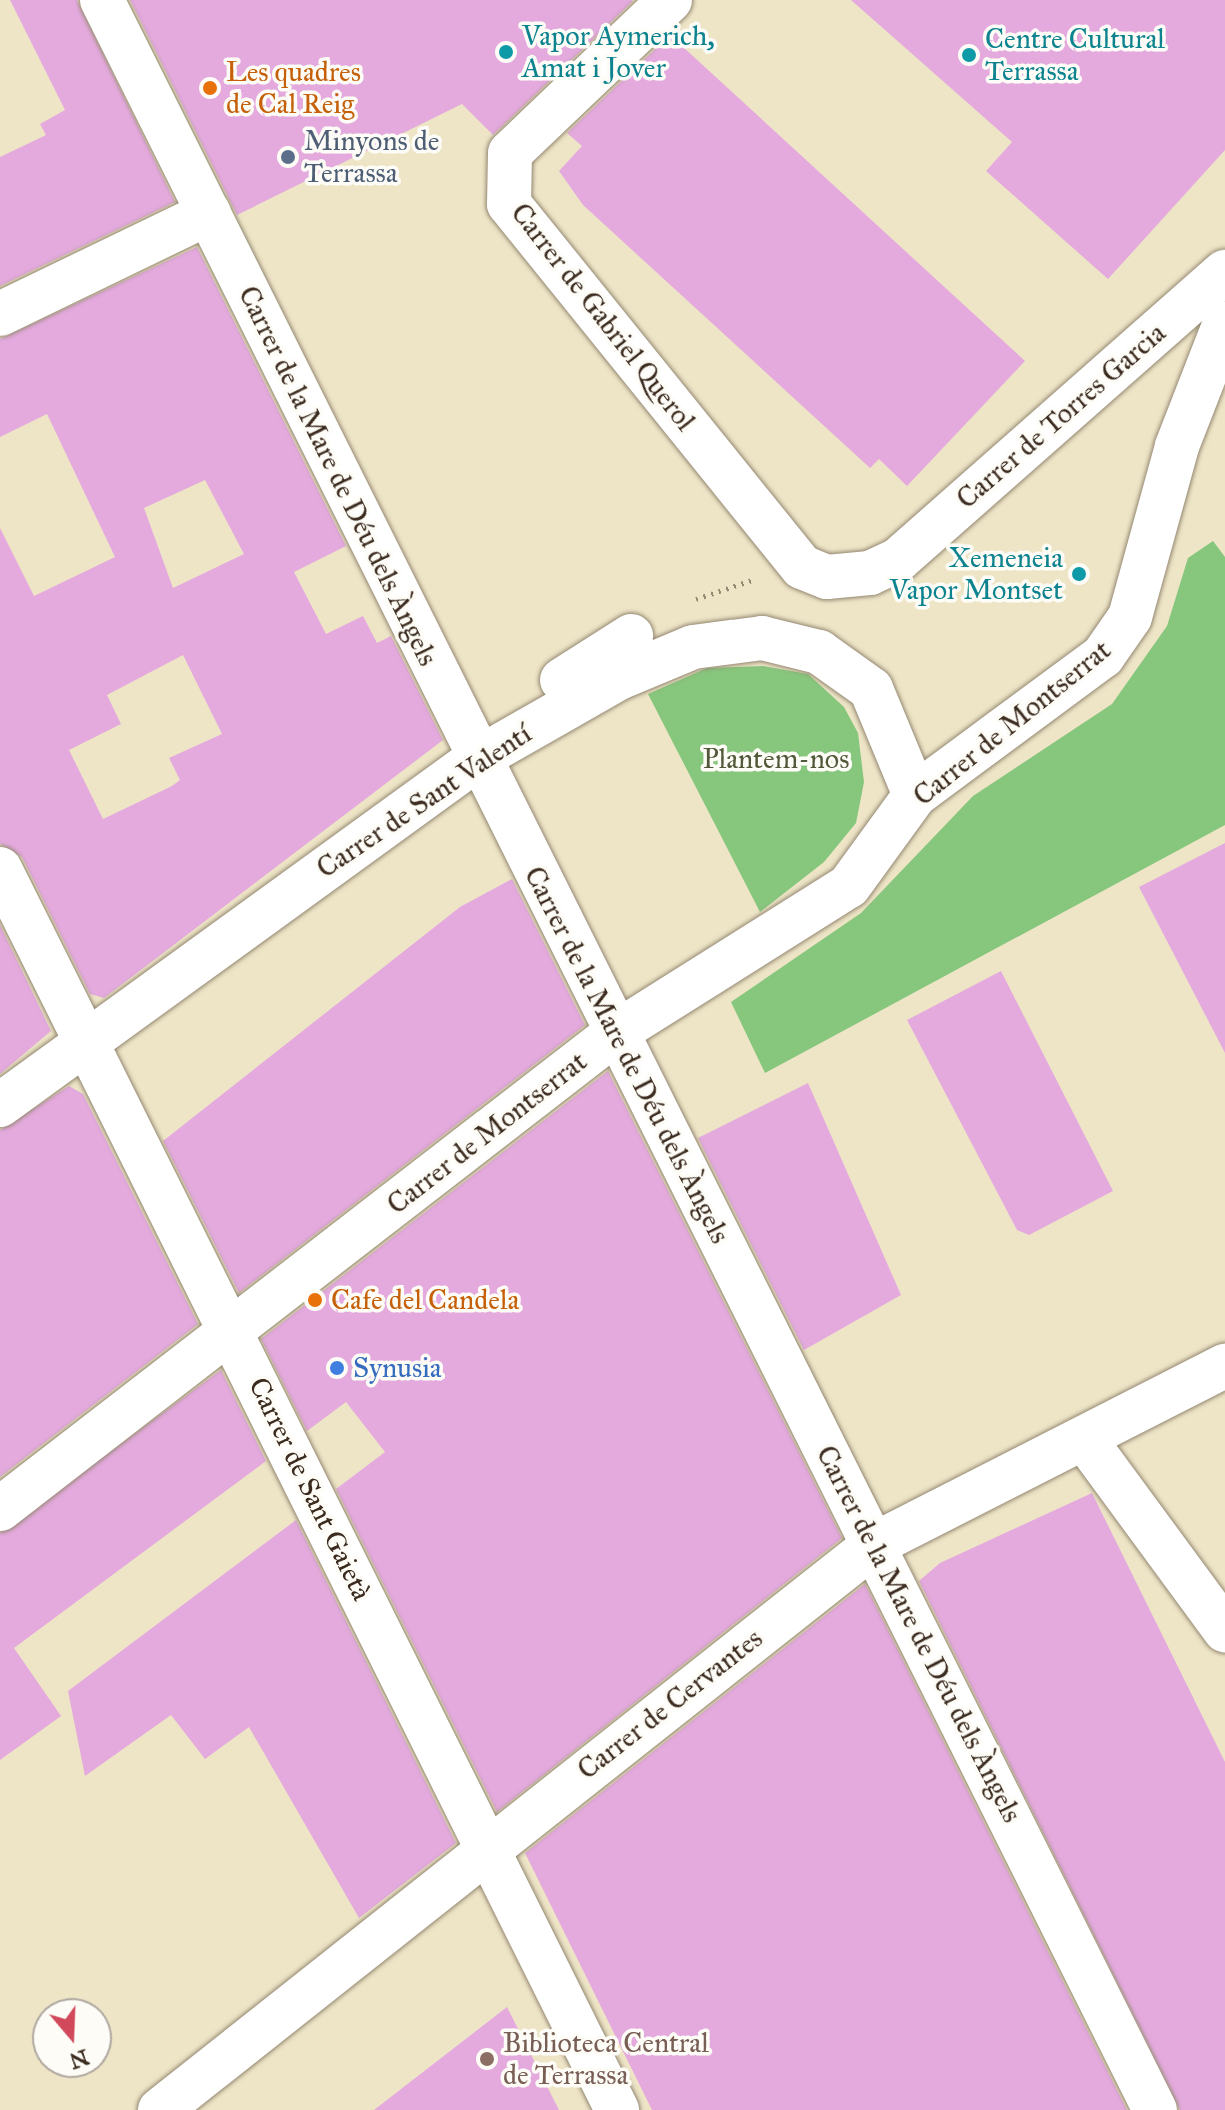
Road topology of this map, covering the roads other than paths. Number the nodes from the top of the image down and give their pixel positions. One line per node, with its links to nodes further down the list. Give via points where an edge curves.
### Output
1 (102, 0): 3 (street, Carrer de la Mare de Déu dels Àngels)
2 (670, 0): 7 (street, Carrer de Gabriel Querol, via 510,153 509,204 802,567 827,577 870,573)
3 (209, 213): 5 (street); 10 (street, Carrer de la Mare de Déu dels Àngels)
4 (1225, 272): 7 (street, Carrer de Torres Garcia)
5 (0, 314)
6 (1225, 323): 11 (street, Carrer de Montserrat, via 1177,446 1119,636 1077,677)
7 (898, 560)
8 (631, 636): 9 (street)
9 (540, 694)
10 (477, 759): 11 (street, Carrer de Sant Valentí, via 619,678 693,647 762,638 819,652 871,689); 13 (street, Carrer de la Mare de Déu dels Àngels); 14 (street, Carrer de Sant Valentí)
11 (915, 795): 13 (street, Carrer de Montserrat, via 849,886)
12 (0, 869): 14 (street, Carrer de Sant Gaietà)
13 (617, 1032): 16 (street, Carrer de Montserrat); 20 (street, Carrer de la Mare de Déu dels Àngels)
14 (84, 1039): 15 (street, Carrer de Sant Valentí); 16 (street, Carrer de Sant Gaietà)
15 (0, 1105)
16 (234, 1329): 19 (street, Carrer de Montserrat); 22 (street, Carrer de Sant Gaietà)
17 (1225, 1366): 18 (street, Carrer de Cervantes)
18 (1086, 1441): 20 (street, Carrer de Cervantes); 21 (street)
19 (0, 1509)
20 (875, 1544): 22 (street, Carrer de Cervantes, via 516,1825); 25 (street, Carrer de la Mare de Déu dels Àngels)
21 (1225, 1630)
22 (488, 1855): 23 (street, Carrer de Cervantes); 24 (street, Carrer de Sant Gaietà)
23 (160, 2110)
24 (617, 2110)
25 (1155, 2110)

